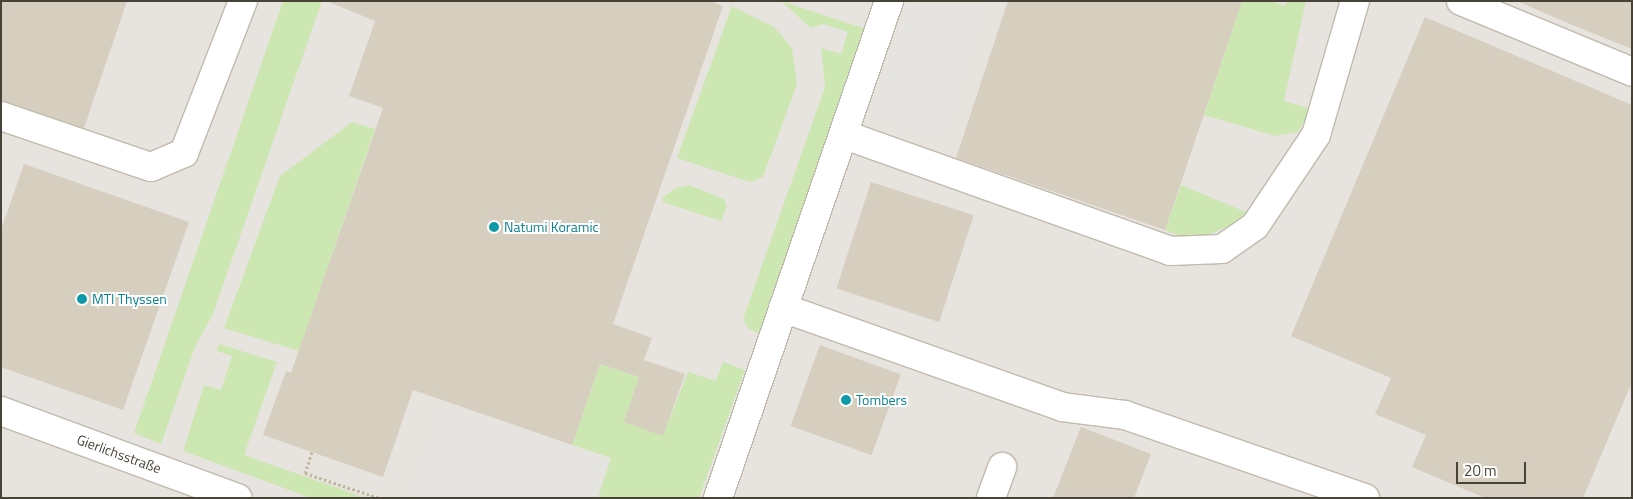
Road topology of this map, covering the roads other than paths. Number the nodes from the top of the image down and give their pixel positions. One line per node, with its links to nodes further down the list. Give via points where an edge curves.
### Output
1 (243, 1): 6 (street, via 184,153 152,167)
2 (890, 1): 7 (street)
3 (1355, 1): 7 (street, via 1316,135 1255,226 1222,248 1170,251)
4 (1461, 1): 5 (street)
5 (1632, 72)
6 (1, 116)
7 (845, 135): 8 (street)
8 (784, 308): 11 (street); 14 (street, via 1062,407 1125,415)
9 (1, 411): 12 (street, Gierlichsstraße)
10 (1002, 467): 13 (street)
11 (725, 496)
12 (237, 498)
13 (991, 498)
14 (1365, 498)

